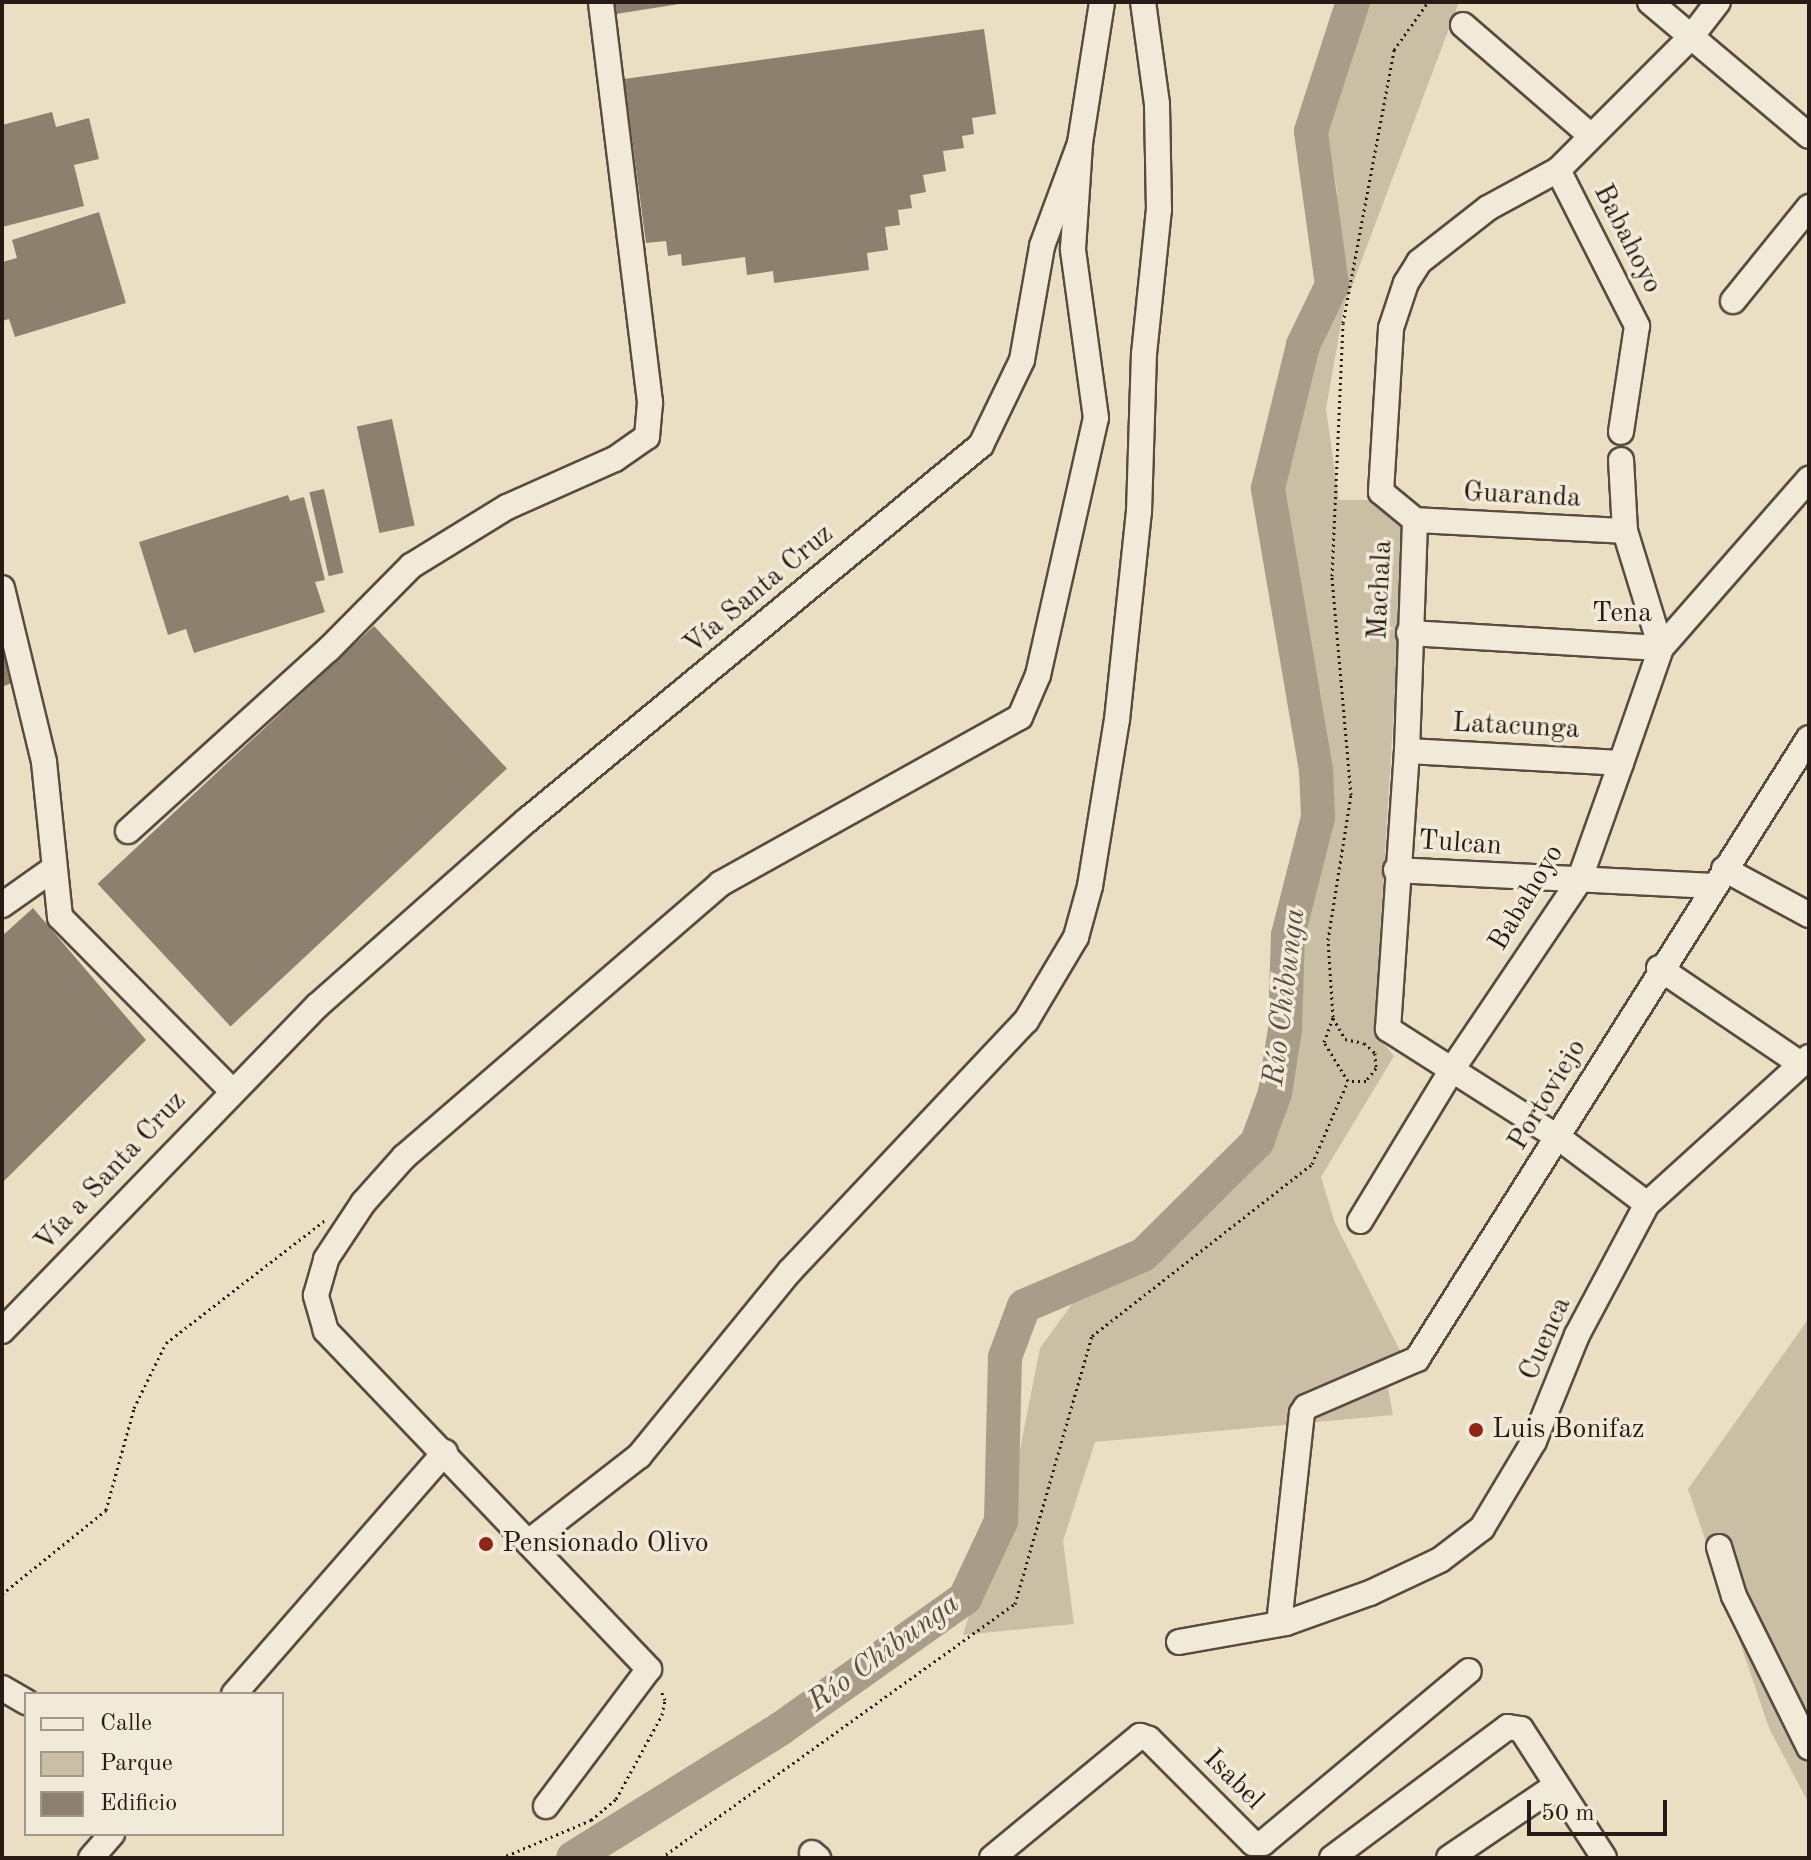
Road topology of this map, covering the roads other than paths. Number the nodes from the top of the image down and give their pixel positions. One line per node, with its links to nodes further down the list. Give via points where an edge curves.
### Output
1 (601, 2): 25 (street, via 650,402 647,437 615,459 507,507 411,566 329,649)
2 (1102, 2): 10 (street, Vía Santa Cruz)
3 (1143, 2): 41 (street, via 1157,104 1159,210 1144,354 1138,527 1117,720 1090,886 1076,937 1026,1021 790,1271 639,1456)
4 (1650, 2): 7 (street)
5 (1718, 2): 7 (street, Machala)
6 (1463, 25): 8 (street)
7 (1691, 37): 8 (street, Machala); 9 (street)
8 (1590, 135): 11 (street, Machala)
9 (1809, 136)
10 (1080, 143): 35 (street, Vía Santa Cruz, via 1042,246 1022,360 981,445 526,821); 40 (street, via 1073,249 1096,418 1032,694 1020,717 720,884 460,1107 363,1203 326,1259 316,1295 326,1331)
11 (1558, 170): 14 (street, Babahoyo, via 1637,326); 17 (street, Machala, via 1488,208 1419,262 1406,283 1391,328 1381,492)
12 (1809, 207): 13 (street)
13 (1733, 301)
14 (1621, 432)
15 (1621, 460): 18 (street)
16 (1809, 479): 21 (street, Tena)
17 (1415, 520): 18 (street, Guaranda); 20 (street, Machala)
18 (1625, 531): 21 (street)
19 (4, 603): 26 (street, via 44,762)
20 (1409, 633): 21 (street, Tena); 23 (street, Machala)
21 (1661, 648): 24 (street, Babahoyo)
22 (1809, 738): 28 (street, Portoviejo)
23 (1407, 751): 24 (street, Latacunga); 27 (street, Machala)
24 (1621, 763): 29 (street, Babahoyo)
25 (128, 831)
26 (53, 869): 30 (street); 35 (street, via 60,917)
27 (1396, 870): 29 (street, Tulcan); 34 (street, Machala, via 1388,1029)
28 (1718, 877): 29 (street, Tulcan); 31 (street, Tulcan); 32 (street, Portoviejo)
29 (1579, 881): 34 (street, Babahoyo)
30 (2, 905)
31 (1809, 915)
32 (1659, 968): 33 (street); 36 (street, Portoviejo)
33 (1805, 1061): 37 (street, Cuenca)
34 (1453, 1068): 36 (street, Machala); 38 (street, Babahoyo)
35 (231, 1090): 39 (street, Vía a Santa Cruz)
36 (1559, 1138): 37 (street, Machala); 43 (street, Portoviejo, via 1417,1359 1306,1407)
37 (1647, 1204): 43 (street, Cuenca, via 1577,1335 1534,1441 1482,1528 1440,1560 1370,1593)
38 (1360, 1221)
39 (2, 1331)
40 (445, 1452): 41 (street); 47 (street)
41 (531, 1540): 51 (street, via 649,1669)
42 (1719, 1547): 49 (street, via 1734,1596)
43 (1279, 1624): 44 (street, Cuenca)
44 (1179, 1642)
45 (1469, 1671): 54 (street, Isabel, via 1263,1843 1253,1843 1149,1739 1140,1736)
46 (2, 1688): 48 (street)
47 (236, 1692)
48 (24, 1701)
49 (1806, 1730)
50 (1557, 1785): 55 (street, via 1521,1729 1508,1727); 56 (street); 57 (street)
51 (546, 1806)
52 (110, 1836): 53 (street)
53 (91, 1858)
54 (992, 1858)
55 (1332, 1858)
56 (1449, 1858)
57 (1604, 1858)

